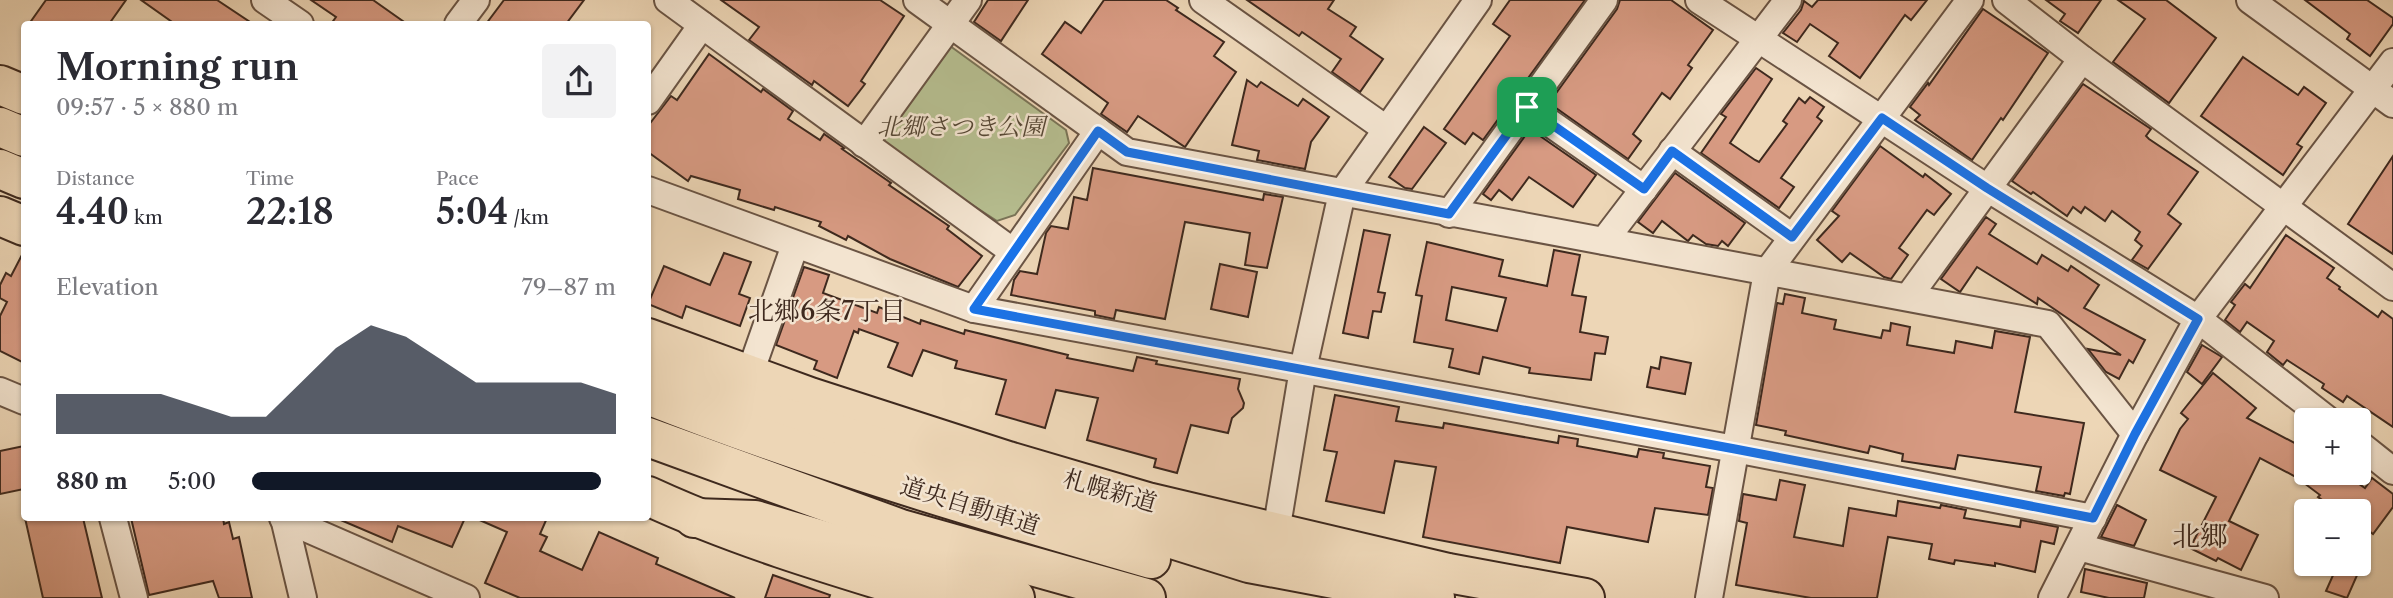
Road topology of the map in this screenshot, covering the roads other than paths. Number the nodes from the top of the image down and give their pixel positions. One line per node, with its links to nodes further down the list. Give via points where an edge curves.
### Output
1 (265, 0): 14 (street)
2 (476, 0): 15 (street)
3 (668, 0): 17 (street)
4 (916, 0): 16 (street)
5 (968, 0): 16 (street)
6 (1203, 0): 28 (street)
7 (1604, 0): 25 (street)
8 (1699, 0): 18 (street)
9 (1788, 0): 18 (street)
10 (1970, 0): 26 (street)
11 (2006, 0): 19 (street)
12 (2250, 0): 24 (street)
13 (1468, 4): 28 (street)
14 (296, 21)
15 (460, 21)
16 (950, 24): 29 (street); 31 (street)
17 (702, 25): 23 (street); 31 (street)
18 (1759, 38): 26 (street); 32 (street)
19 (2082, 59): 35 (street); 39 (street)
20 (2393, 62): 24 (street)
21 (0, 85): 22 (highway)
22 (21, 94)
23 (651, 97)
24 (2383, 97): 39 (street)
25 (1527, 107): 36 (street); 40 (street)
26 (1882, 118): 35 (street); 43 (street)
27 (0, 127): 30 (highway)
28 (1386, 129): 38 (street)
29 (1098, 131): 38 (street, via 1127,152); 46 (street)
30 (21, 136)
31 (864, 145): 46 (street)
32 (1672, 151): 36 (street); 43 (street)
33 (0, 169): 34 (highway)
34 (21, 178)
35 (1987, 188): 49 (street); 51 (street)
36 (1644, 189): 44 (street)
37 (651, 191): 45 (street)
38 (1342, 193): 40 (street); 54 (street)
39 (2283, 207): 48 (street); 51 (street)
40 (1449, 214): 44 (street)
41 (0, 216): 42 (highway)
42 (21, 225)
43 (1792, 237): 47 (street)
44 (1604, 241): 47 (street)
45 (795, 245): 50 (street); 55 (street)
46 (1012, 251): 50 (street)
47 (1767, 272): 49 (street); 62 (street)
48 (2393, 287)
49 (1909, 296): 60 (street, via 2048,324)
50 (974, 309): 54 (street)
51 (2198, 319): 59 (street); 60 (street)
52 (651, 339): 55 (highway, 札幌新道)
53 (651, 368): 81 (highway, via 770,413 1249,563)
54 (1303, 369): 62 (street); 71 (street)
55 (749, 376): 71 (highway, 札幌新道, via 1071,480)
56 (0, 391): 58 (street)
57 (651, 396): 80 (highway, 道央自動車道, via 913,489 1227,582)
58 (21, 400)
59 (2313, 408)
60 (2135, 434): 67 (street)
61 (651, 438): 79 (highway, 道央自動車道, via 901,529)
62 (1735, 449): 67 (street); 83 (street)
63 (2371, 454): 64 (street)
64 (2393, 471)
65 (651, 497): 66 (highway)
66 (694, 518): 73 (highway); 78 (highway, via 755,520)
67 (2093, 518): 72 (street)
68 (114, 521): 74 (street)
69 (284, 521): 75 (street)
70 (290, 521): 76 (street)
71 (1276, 532): 82 (highway, 札幌新道, via 1448,573)
72 (2079, 547): 84 (street); 85 (street)
73 (859, 586): 77 (highway)
74 (134, 598)
75 (303, 598)
76 (466, 598)
77 (940, 598)
78 (1015, 598)
79 (1146, 598)
80 (1299, 598)
81 (1435, 598)
82 (1585, 598)
83 (1709, 598)
84 (2052, 598)
85 (2265, 598)

